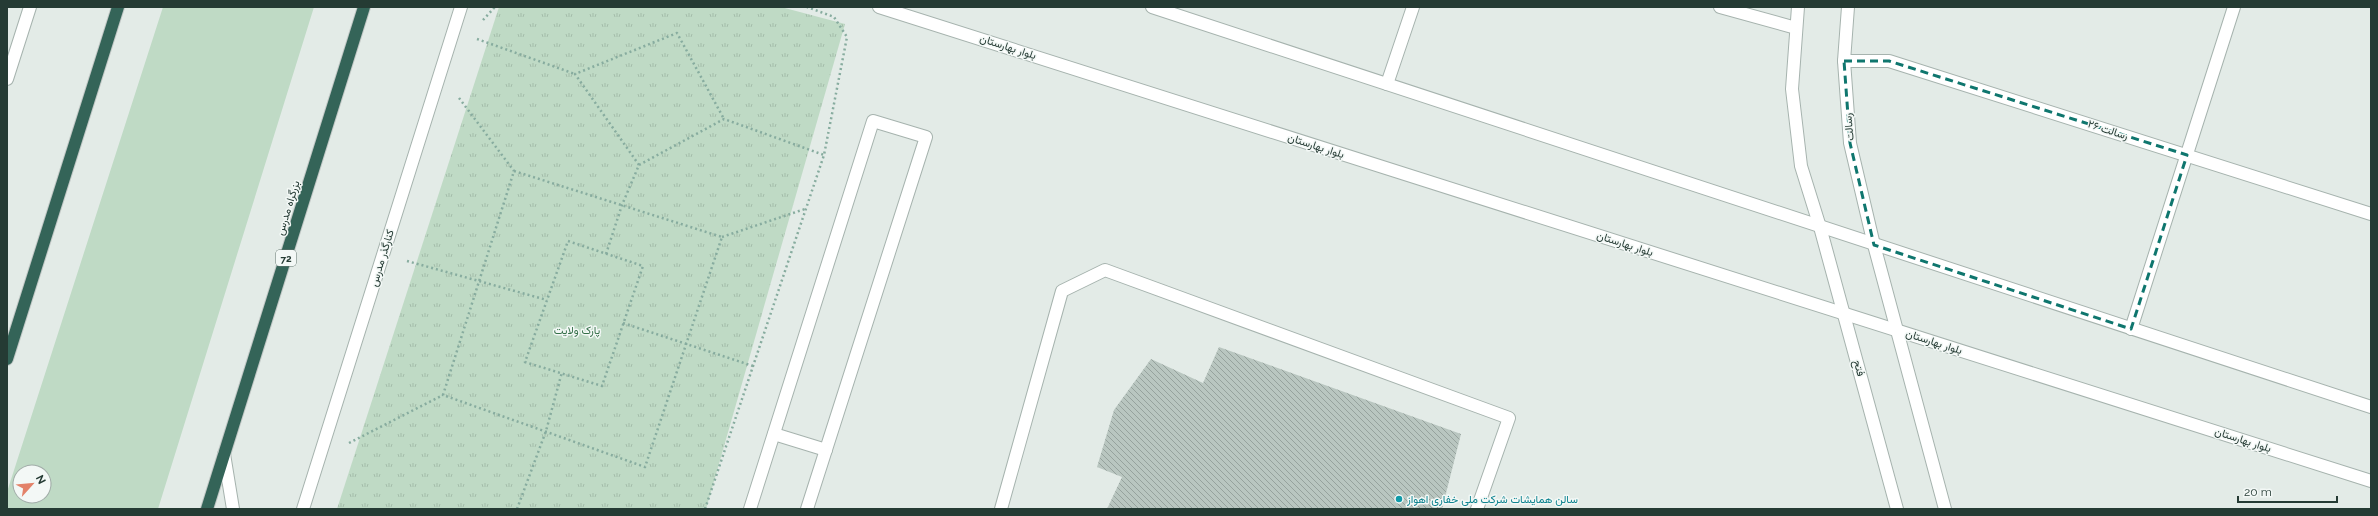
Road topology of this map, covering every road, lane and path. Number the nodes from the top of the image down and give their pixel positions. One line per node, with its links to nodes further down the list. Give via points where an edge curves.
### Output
1 (30, 7): 18 (street)
2 (118, 7): 41 (highway)
3 (364, 7): 50 (highway, بزرگراه مدرس / 72)
4 (461, 7): 54 (street, کنارگذر مدرس)
5 (807, 7): 22 (path, via 834,17 847,37)
6 (879, 7): 13 (street, بلوار بهارستان)
7 (1152, 7): 19 (street)
8 (1413, 7): 19 (street)
9 (1720, 7): 14 (street)
10 (1798, 7): 14 (street)
11 (1848, 7): 16 (street, رسالت)
12 (2234, 7): 23 (street)
13 (908, 11): 36 (street, بلوار بهارستان)
14 (1796, 28): 29 (street, via 1792,89 1801,166)
15 (477, 39): 17 (path)
16 (1844, 61): 23 (street, رسالت ۲۶, via 1889,61); 31 (street, رسالت, via 1850,143)
17 (575, 74): 21 (path, via 677,32); 24 (path)
18 (7, 79)
19 (1387, 84): 29 (street)
20 (459, 98): 25 (path)
21 (724, 119): 22 (path); 24 (path)
22 (824, 155): 27 (path)
23 (2187, 155): 28 (street, رسالت ۲۶); 38 (street)
24 (639, 165): 26 (path)
25 (514, 171): 26 (path); 34 (path)
26 (622, 205): 30 (path); 32 (path)
27 (806, 209): 30 (path); 42 (path)
28 (2371, 214)
29 (1820, 227): 31 (street); 36 (street, فتح)
30 (722, 237): 40 (path)
31 (1874, 245): 38 (street); 39 (street)
32 (606, 254): 35 (path, via 568,241); 37 (path, via 643,266)
33 (407, 261): 34 (path)
34 (479, 281): 35 (path); 44 (path)
35 (547, 300): 43 (path, via 525,362)
36 (1844, 314): 39 (street, بلوار بهارستان); 61 (street, فتح)
37 (623, 323): 40 (path); 43 (path, via 602,386)
38 (2131, 329): 45 (street)
39 (1898, 331): 51 (street, بلوار بهارستان); 62 (street)
40 (686, 345): 42 (path); 46 (path, via 645,467)
41 (7, 359)
42 (753, 366): 56 (path)
43 (562, 372): 46 (path)
44 (443, 395): 46 (path); 48 (path)
45 (2371, 407)
46 (546, 430): 55 (path)
47 (774, 434): 49 (street); 49 (street, via 873,121 926,137); 57 (street)
48 (348, 443)
49 (826, 450): 58 (street)
50 (224, 454): 52 (highway, بزرگراه مدرس / 72); 53 (street)
51 (2371, 481)
52 (207, 509)
53 (233, 509)
54 (303, 509)
55 (517, 509)
56 (705, 509)
57 (750, 509)
58 (807, 509)
59 (1001, 509): 60 (street, via 1062,291 1105,270 1509,418)
60 (1477, 509)
61 (1897, 509)
62 (1944, 509)

